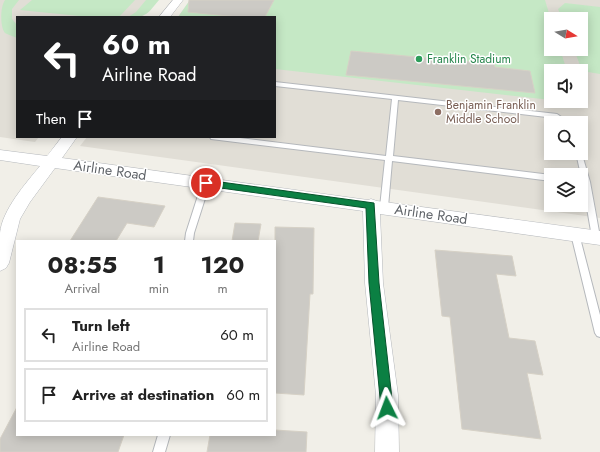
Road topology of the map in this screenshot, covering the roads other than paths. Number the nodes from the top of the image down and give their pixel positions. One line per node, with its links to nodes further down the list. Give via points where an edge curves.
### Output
1 (178, 0): 2 (street)
2 (165, 16)
3 (276, 84): 4 (lane)
4 (395, 98): 5 (lane); 9 (lane)
5 (557, 116)
6 (69, 138): 10 (street)
7 (221, 138): 9 (lane)
8 (0, 155): 10 (street, Airline Road)
9 (388, 158): 11 (lane); 14 (lane)
10 (50, 162): 12 (street, Airline Road); 18 (street, via 12,219)
11 (544, 177)
12 (206, 183): 14 (street, Airline Road); 17 (lane)
13 (588, 200): 16 (lane)
14 (377, 206): 15 (street, Airline Road); 22 (street, via 374,283 387,395)
15 (575, 234): 16 (street, Airline Road); 19 (lane)
16 (598, 237)
17 (189, 240)
18 (0, 264)
19 (600, 333)
20 (164, 436): 21 (lane)
21 (159, 452)
22 (387, 452)

